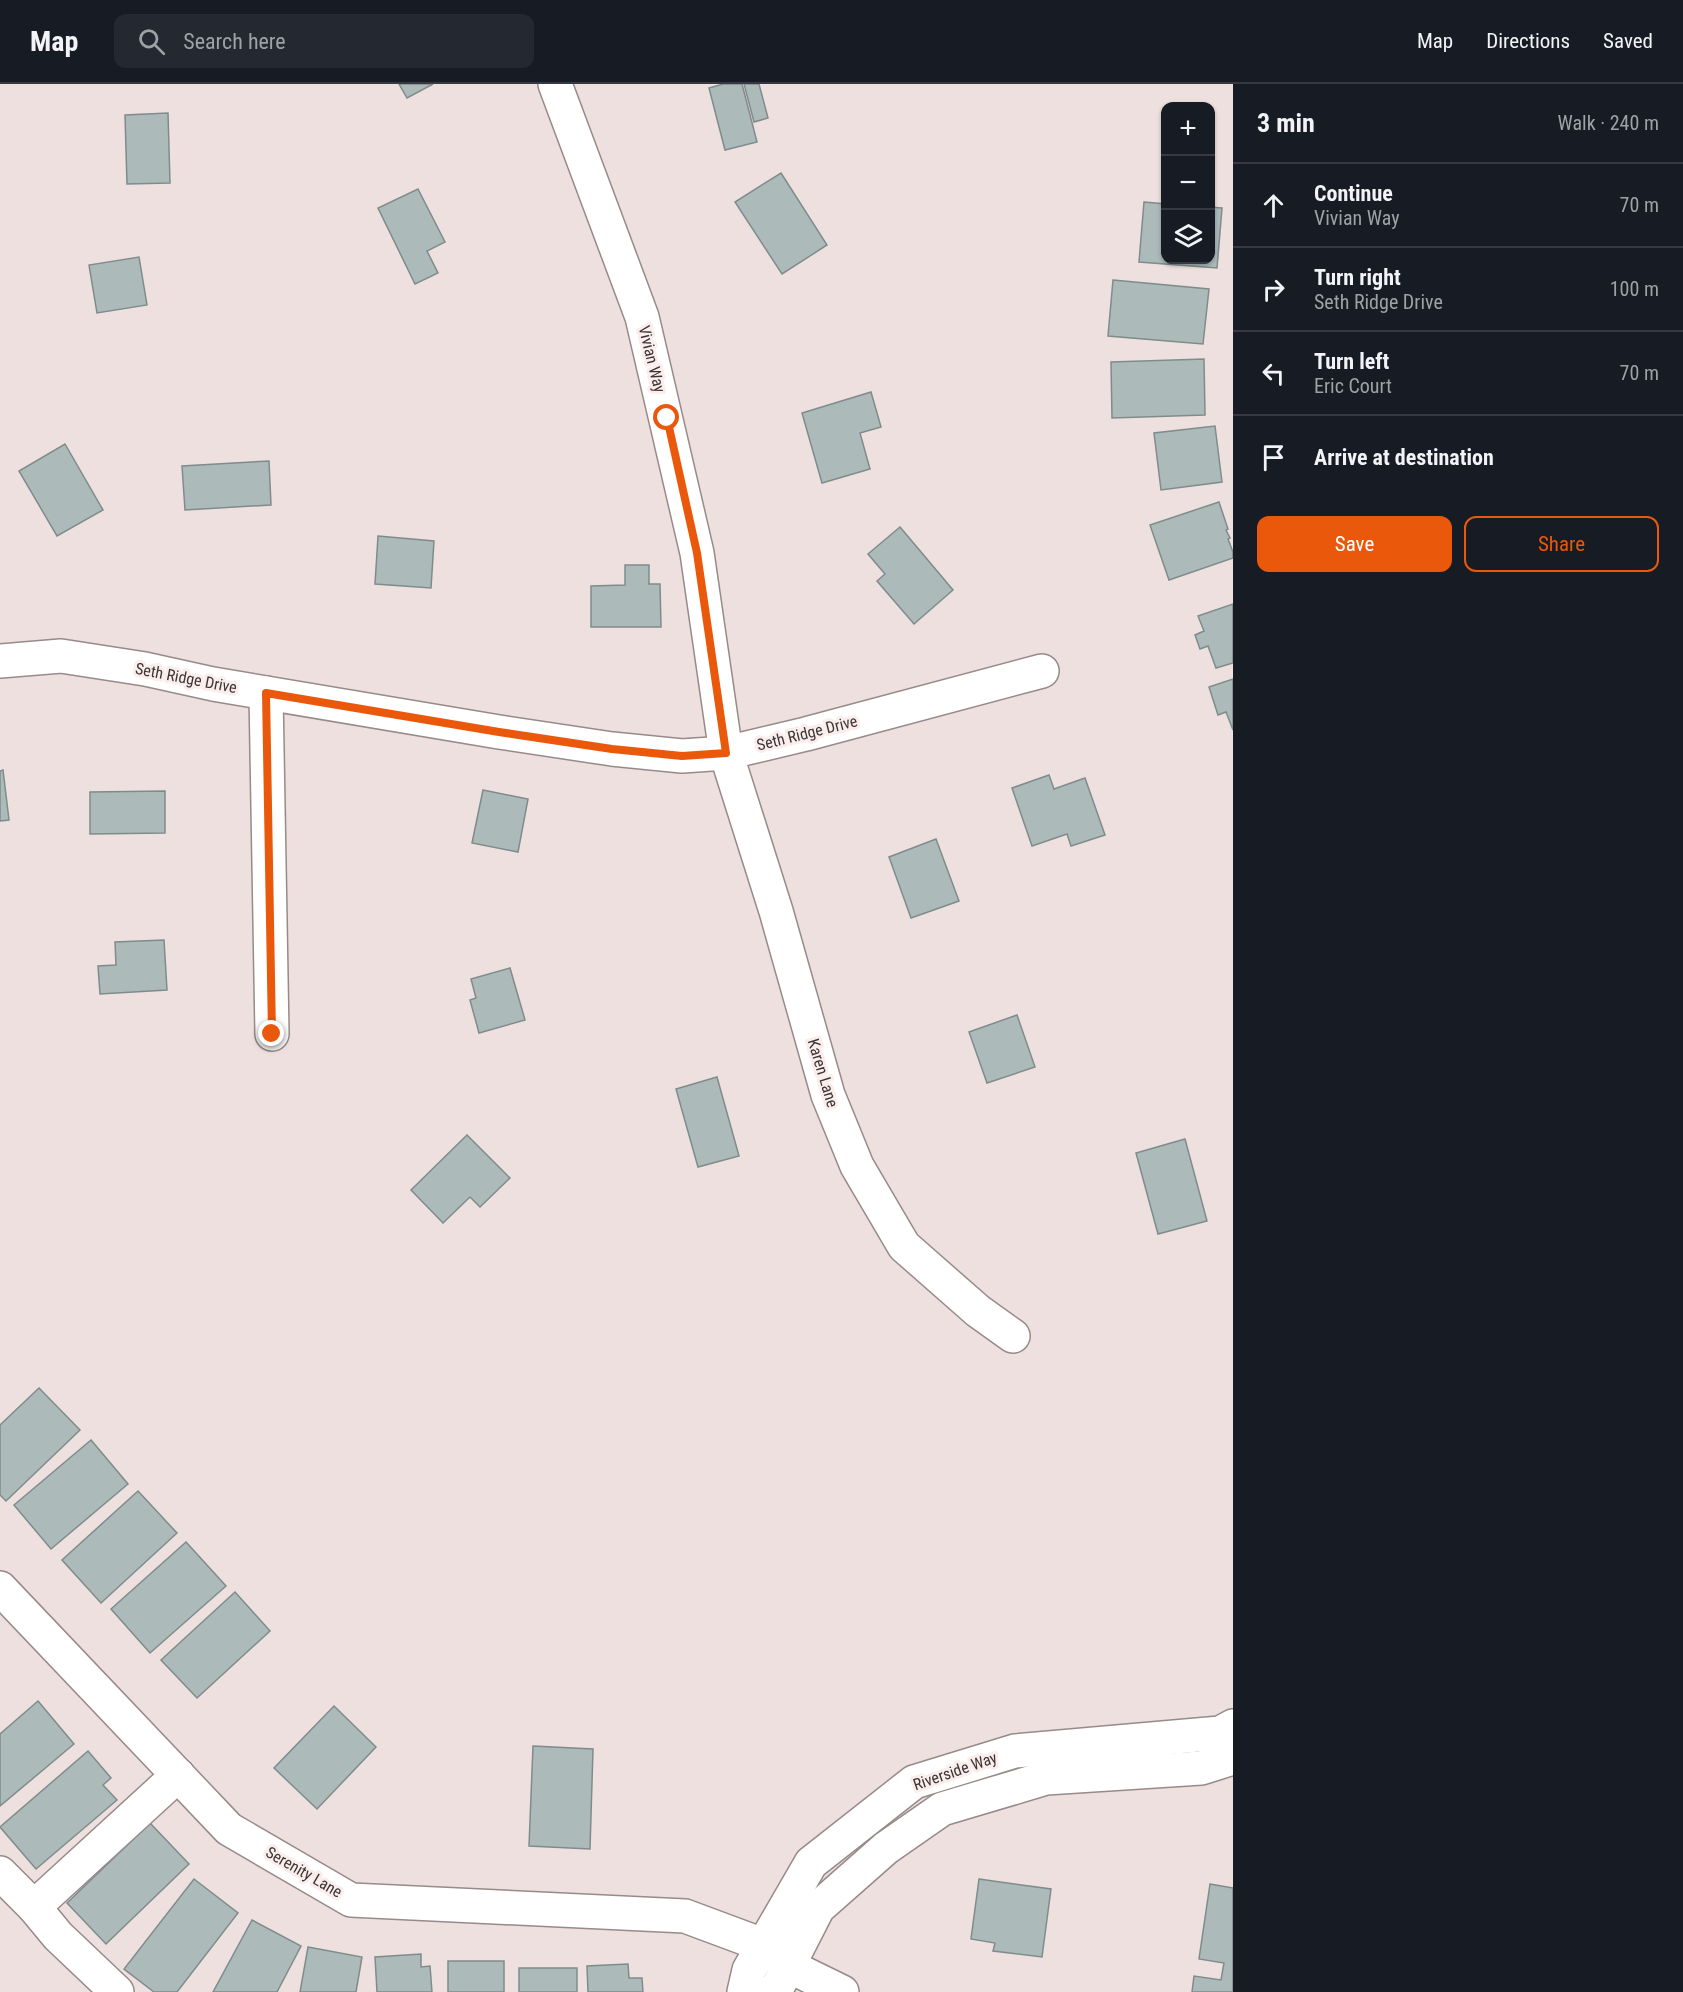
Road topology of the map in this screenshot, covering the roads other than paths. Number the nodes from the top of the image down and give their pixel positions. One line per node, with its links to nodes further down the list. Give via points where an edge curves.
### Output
1 (555, 84): 5 (street, Vivian Way, via 642,317 697,553)
2 (0, 661): 4 (street, Seth Ridge Drive, via 61,656)
3 (1042, 671): 5 (street, Seth Ridge Drive)
4 (266, 693): 5 (street, Seth Ridge Drive, via 612,749 682,756); 6 (street)
5 (726, 753): 7 (street, Karen Lane, via 828,1095 857,1166 904,1246 978,1311)
6 (272, 1034)
7 (1013, 1336)
8 (0, 1588): 11 (street, Serenity Lane)
9 (1233, 1726): 14 (street, Riverside Way, via 1220,1733 1015,1750 914,1782 811,1863)
10 (1233, 1758): 14 (street, Riverside Way, via 1201,1768 1046,1778 942,1809 886,1848 818,1908)
11 (178, 1775): 13 (street); 14 (street, Serenity Lane, via 229,1829 351,1900 685,1916)
12 (0, 1873): 13 (street)
13 (34, 1907): 15 (street)
14 (776, 1965): 16 (street, Riverside Way, via 749,1970); 17 (street, Serenity Lane)
15 (117, 1992)
16 (744, 1992)
17 (842, 1992)

